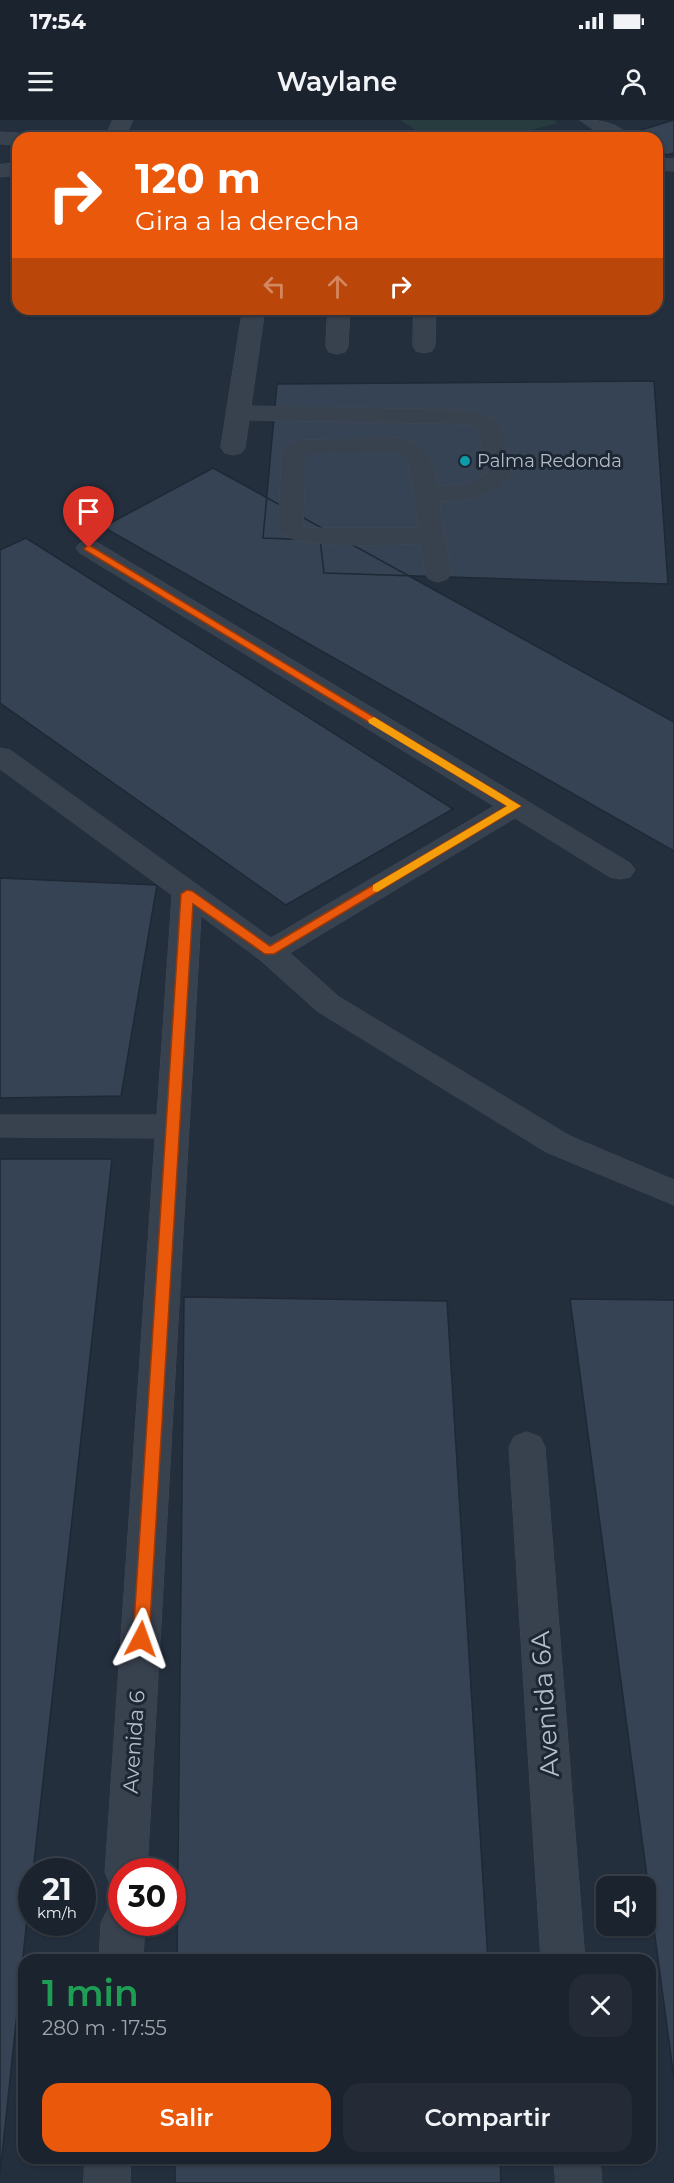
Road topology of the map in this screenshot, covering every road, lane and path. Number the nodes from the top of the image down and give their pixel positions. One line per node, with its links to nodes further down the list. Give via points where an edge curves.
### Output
1 (631, 120): 2 (street)
2 (605, 129)
3 (253, 315): 8 (street)
4 (339, 315): 7 (street)
5 (425, 315): 6 (street)
6 (424, 346)
7 (337, 347)
8 (239, 413): 9 (street); 10 (street, via 469,417 484,421 491,430 499,475 475,492)
9 (233, 448)
10 (426, 494): 11 (street); 11 (street, via 421,458 411,449 398,445 301,447 294,451 291,530 307,536)
11 (433, 536): 13 (street)
12 (89, 548): 15 (street)
13 (438, 574)
14 (0, 756): 17 (street)
15 (515, 806): 16 (street); 18 (street)
16 (620, 870)
17 (187, 894): 18 (street); 20 (street, Avenida 6)
18 (270, 951): 21 (street, via 328,1004 558,1144)
19 (0, 1126): 20 (street)
20 (173, 1127): 23 (street, Avenida 6)
21 (674, 1193)
22 (527, 1447): 26 (street, Avenida 6A)
23 (127, 1858)
24 (122, 1936): 25 (street)
25 (121, 1954)
26 (563, 1954)
27 (108, 2164): 29 (street)
28 (577, 2164): 30 (street)
29 (107, 2183)
30 (579, 2183)

